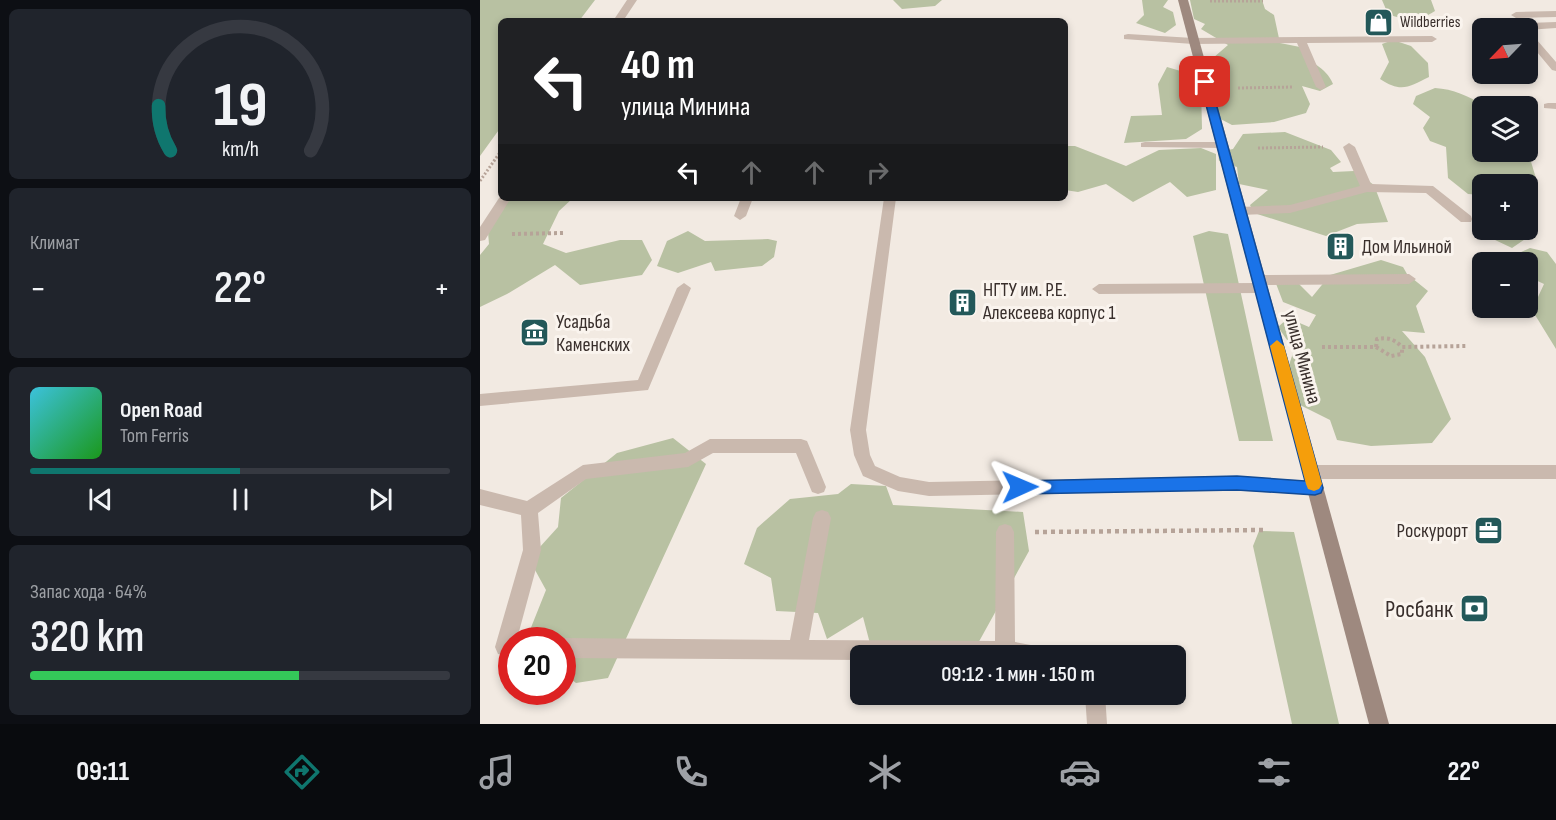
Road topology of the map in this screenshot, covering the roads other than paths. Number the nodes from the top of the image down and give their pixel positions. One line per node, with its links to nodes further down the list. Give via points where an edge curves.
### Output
1 (632, 0): 5 (street)
2 (1183, 0): 10 (street, улица Минина)
3 (1556, 14): 4 (street)
4 (1516, 15)
5 (620, 18)
6 (1556, 25): 7 (street)
7 (1538, 26)
8 (1128, 37): 10 (street)
9 (1432, 39): 11 (street)
10 (1193, 41): 11 (street); 15 (street, улица Минина)
11 (1301, 41): 14 (street)
12 (1538, 47): 13 (street)
13 (1556, 68)
14 (1321, 87)
15 (1222, 144): 16 (street); 22 (street, улица Минина)
16 (1145, 145)
17 (1349, 147): 18 (street)
18 (1367, 188): 22 (street, via 1290,209); 24 (street, via 1429,189)
19 (503, 201): 25 (street)
20 (746, 201): 23 (street)
21 (890, 201): 32 (street, via 858,430 869,471 898,484 929,489)
22 (1240, 211): 27 (street, улица Минина)
23 (740, 216)
24 (1466, 219)
25 (480, 237)
26 (1409, 279): 27 (street)
27 (1261, 284): 29 (street); 32 (street, улица Минина)
28 (684, 288): 30 (street, via 643,386)
29 (1099, 289)
30 (480, 400)
31 (1556, 472): 32 (street)
32 (1313, 480): 45 (street, улица Минина)
33 (818, 487): 35 (street, via 801,446 710,446 688,460 583,472)
34 (480, 498): 35 (street)
35 (529, 509): 38 (street, via 532,550)
36 (822, 518): 41 (street)
37 (1005, 532): 39 (street)
38 (511, 627)
39 (1005, 645)
40 (576, 648): 41 (street)
41 (798, 649): 42 (street)
42 (850, 650)
43 (1096, 705): 44 (street)
44 (1097, 724)
45 (1379, 724)

